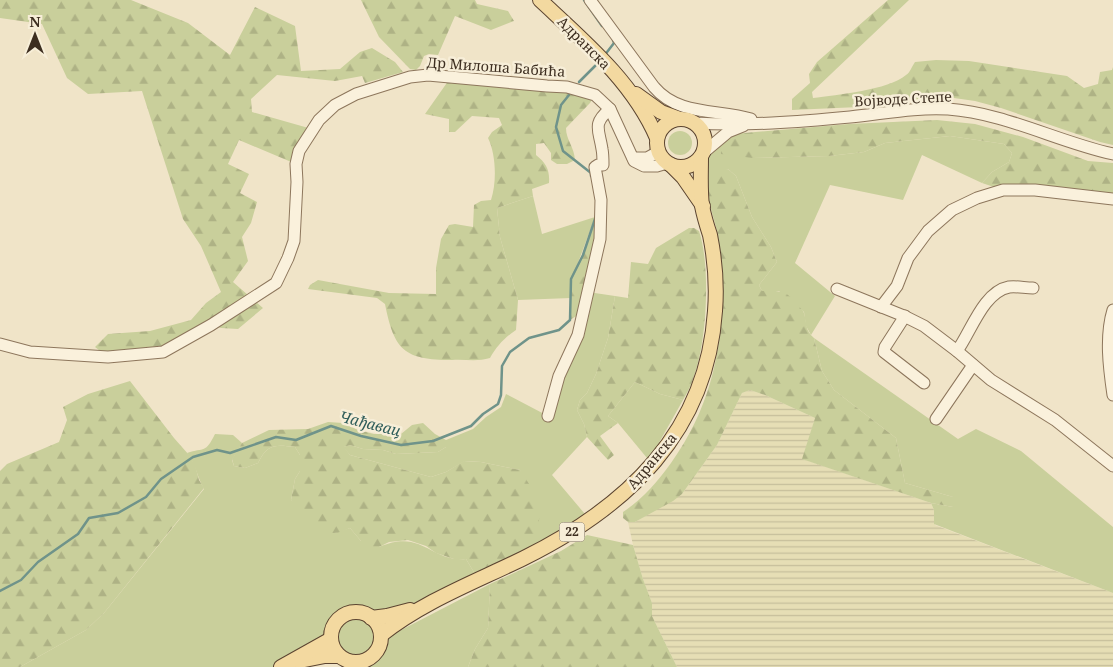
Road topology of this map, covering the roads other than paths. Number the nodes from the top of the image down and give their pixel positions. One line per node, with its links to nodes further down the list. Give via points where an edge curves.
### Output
1 (540, 0): 3 (main road, Адранска / 22)
2 (590, 0): 6 (street, via 650,82 667,99 687,108)
3 (627, 87): 5 (main road, Адранска / 22, via 652,107); 10 (main road, Адранска / 22, via 652,127)
4 (610, 109): 10 (street, Др Милоша Бабића, via 637,163 657,166); 19 (street, Др Милоша Бабића, via 595,95 567,87 428,74 356,94 335,105 319,120 299,151 294,241 276,283 163,352 108,357 30,352); 24 (street, via 601,116 597,129 604,165 595,167 601,200 600,239 578,335 559,376)
5 (680, 119): 7 (main road, 22); 10 (main road, via 667,123 661,130)
6 (762, 122): 8 (street, Војводе Степе); 9 (street, Војводе Степе, via 910,110 957,110 999,119)
7 (694, 123): 8 (street, Војводе Степе); 11 (main road, 22, via 705,139)
8 (748, 123): 11 (street, Војводе Степе, via 728,132)
9 (1113, 154)
10 (663, 155): 11 (main road, via 679,167 695,163); 13 (main road, Адранска / 22, via 683,177)
11 (702, 155): 13 (main road, Адранска / 22)
12 (1113, 199): 16 (street, via 1035,190 1003,190 977,198 952,210 928,231 908,258 897,286)
13 (702, 206): 27 (main road, Адранска / 22, via 714,266 713,333 692,405 675,434 638,480 590,520 536,552)
14 (1033, 288): 20 (street, via 1008,288 990,297)
15 (837, 289): 16 (street)
16 (881, 307): 18 (street)
17 (1113, 310): 23 (street, via 1109,339)
18 (905, 316): 20 (street); 22 (street, via 884,352)
19 (0, 344)
20 (957, 351): 21 (street)
21 (973, 365): 25 (street); 26 (street, via 1054,420)
22 (924, 383)
23 (1113, 395)
24 (548, 416)
25 (936, 419)
26 (1113, 466)
27 (425, 606): 28 (main road, Адранска / 22); 29 (main road, Адранска / 22)
28 (371, 618): 29 (main road); 30 (main road, 22, via 354,612 340,618)
29 (381, 635): 31 (main road, 22, via 379,647 368,659 352,662)
30 (331, 639): 31 (main road); 32 (main road, 22)
31 (339, 656): 32 (main road, 22, via 325,656)
32 (284, 666)

